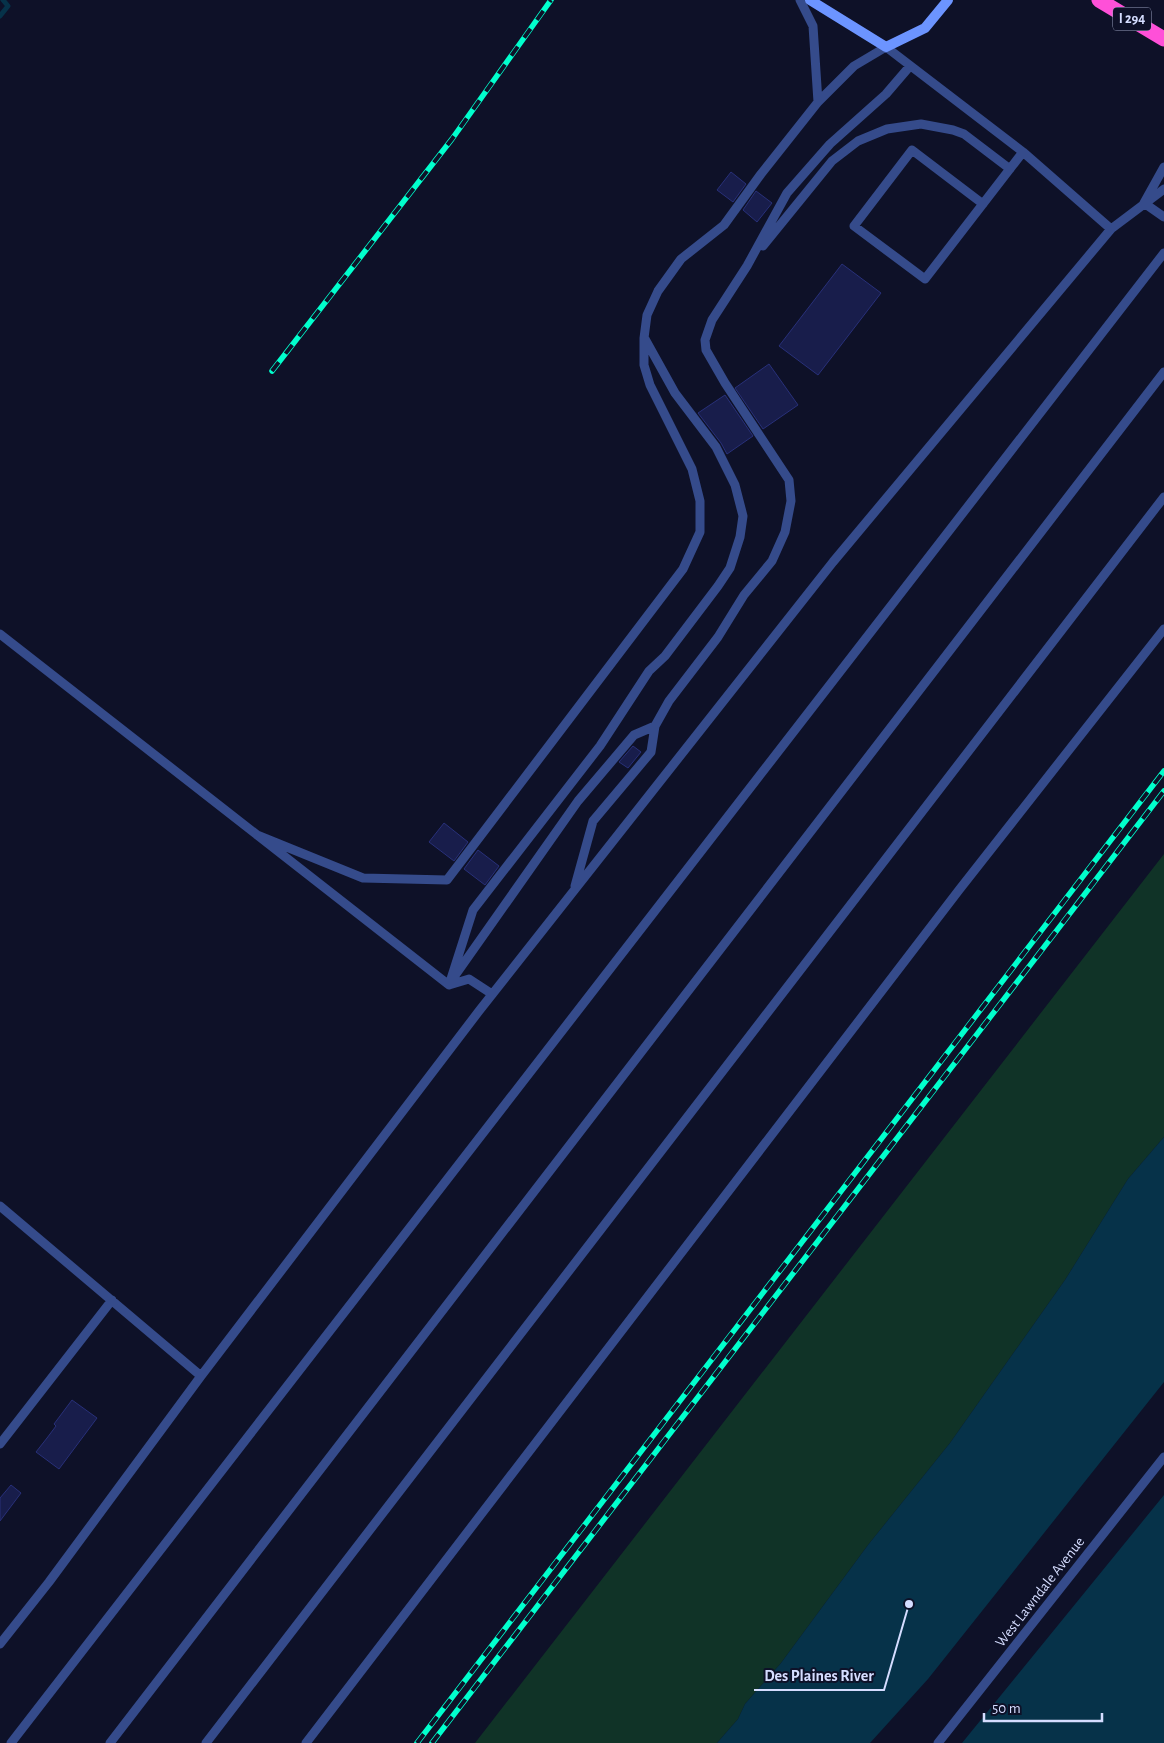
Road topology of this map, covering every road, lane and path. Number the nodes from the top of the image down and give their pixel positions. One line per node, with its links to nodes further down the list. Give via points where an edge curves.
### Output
1 (800, 0): 8 (lane, via 814,26)
2 (810, 0): 6 (street)
3 (948, 0): 6 (street, via 925,28)
4 (1099, 0): 5 (highway, I 294)
5 (1164, 39)
6 (886, 47): 7 (lane); 8 (lane, via 854,66)
7 (910, 66): 9 (lane); 18 (lane, via 886,94 830,144 787,193)
8 (818, 102): 19 (lane, via 724,225 681,259 658,291 648,315)
9 (1023, 152): 11 (lane); 16 (lane)
10 (1164, 167): 13 (lane)
11 (1010, 169): 14 (lane); 18 (lane, via 964,134 953,130 921,124 887,129 858,141 832,161)
12 (1164, 188): 13 (lane)
13 (1144, 203): 15 (lane); 16 (lane)
14 (983, 204): 14 (lane, via 925,279 854,226 912,150)
15 (1164, 217)
16 (1110, 229): 26 (lane, via 833,562)
17 (1164, 253): 35 (lane)
18 (746, 266): 24 (lane, via 712,320 705,340 706,350 790,480 791,501 785,532 772,561 744,594 718,637 669,701)
19 (644, 338): 25 (lane, via 644,365 650,385 692,469 700,501 700,532 683,569 447,880 363,878); 27 (lane, via 675,394 716,447 735,485 743,516 740,537 730,568 718,586 665,656 649,671 600,746 474,910)
20 (1164, 372): 36 (lane)
21 (1164, 497): 37 (lane)
22 (1164, 629): 38 (lane, via 959,890)
23 (0, 634): 25 (lane)
24 (656, 726): 26 (lane, via 651,752 593,821); 27 (lane, via 634,736 578,801)
25 (257, 835): 27 (lane)
26 (573, 891): 28 (lane)
27 (449, 984): 28 (lane, via 469,979)
28 (492, 994): 31 (lane)
29 (0, 1206): 30 (lane)
30 (112, 1300): 31 (lane); 32 (lane)
31 (201, 1376): 34 (lane)
32 (0, 1444)
33 (1164, 1457): 39 (lane, West Lawndale Avenue)
34 (0, 1644)
35 (11, 1743)
36 (110, 1743)
37 (206, 1743)
38 (306, 1743)
39 (938, 1743)

